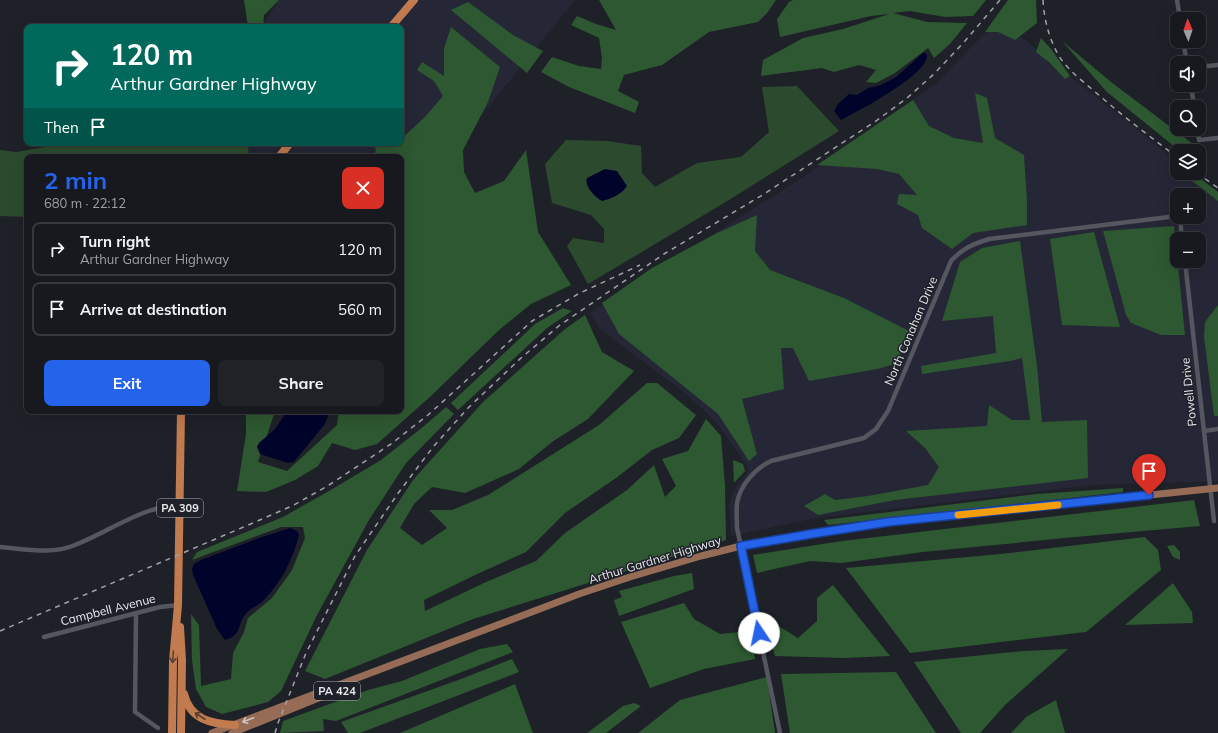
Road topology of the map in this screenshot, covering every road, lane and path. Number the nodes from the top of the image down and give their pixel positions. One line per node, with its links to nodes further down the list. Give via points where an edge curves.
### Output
1 (414, 0): 4 (highway)
2 (1177, 0): 3 (street)
3 (1179, 12)
4 (394, 24)
5 (1218, 65): 6 (street)
6 (1206, 66)
7 (1199, 136): 8 (street, via 1199,140)
8 (1218, 138)
9 (288, 146): 10 (highway)
10 (281, 154)
11 (1170, 217): 20 (street, North Conahan Drive, via 989,239 960,251 951,261 888,411 876,429 864,438 765,464 742,489 737,502 736,516)
12 (1186, 268): 15 (street, Powell Drive)
13 (181, 414): 18 (highway, PA 309)
14 (1218, 429): 15 (street)
15 (1204, 431): 16 (street, Powell Drive)
16 (1210, 488): 17 (main road, Arthur Gardner Highway / PA 424); 19 (street, Powell Drive); 20 (main road, Arthur Gardner Highway / PA 424, via 888,522)
17 (1218, 488)
18 (180, 506): 21 (street, via 166,506 125,521 74,546 47,551); 22 (highway, PA 309)
19 (1214, 521)
20 (741, 546): 28 (main road, Arthur Gardner Highway / PA 424, via 579,594); 33 (street, North Conahan Drive)
21 (0, 547)
22 (178, 605): 23 (street, Campbell Avenue); 25 (highway, PA 309); 26 (highway, PA 309, one-way to 26, via 173,661)
23 (136, 614): 24 (street, Campbell Avenue); 27 (street, via 135,712)
24 (44, 637)
25 (182, 686): 28 (highway, one-way to 25, via 212,723 196,714 187,703); 31 (highway, PA 309)
26 (172, 719): 29 (highway); 30 (highway, PA 309)
27 (158, 728)
28 (233, 729): 32 (main road, Arthur Gardner Highway / PA 424)
29 (168, 733)
30 (172, 733)
31 (181, 733)
32 (212, 733)
33 (780, 733)

